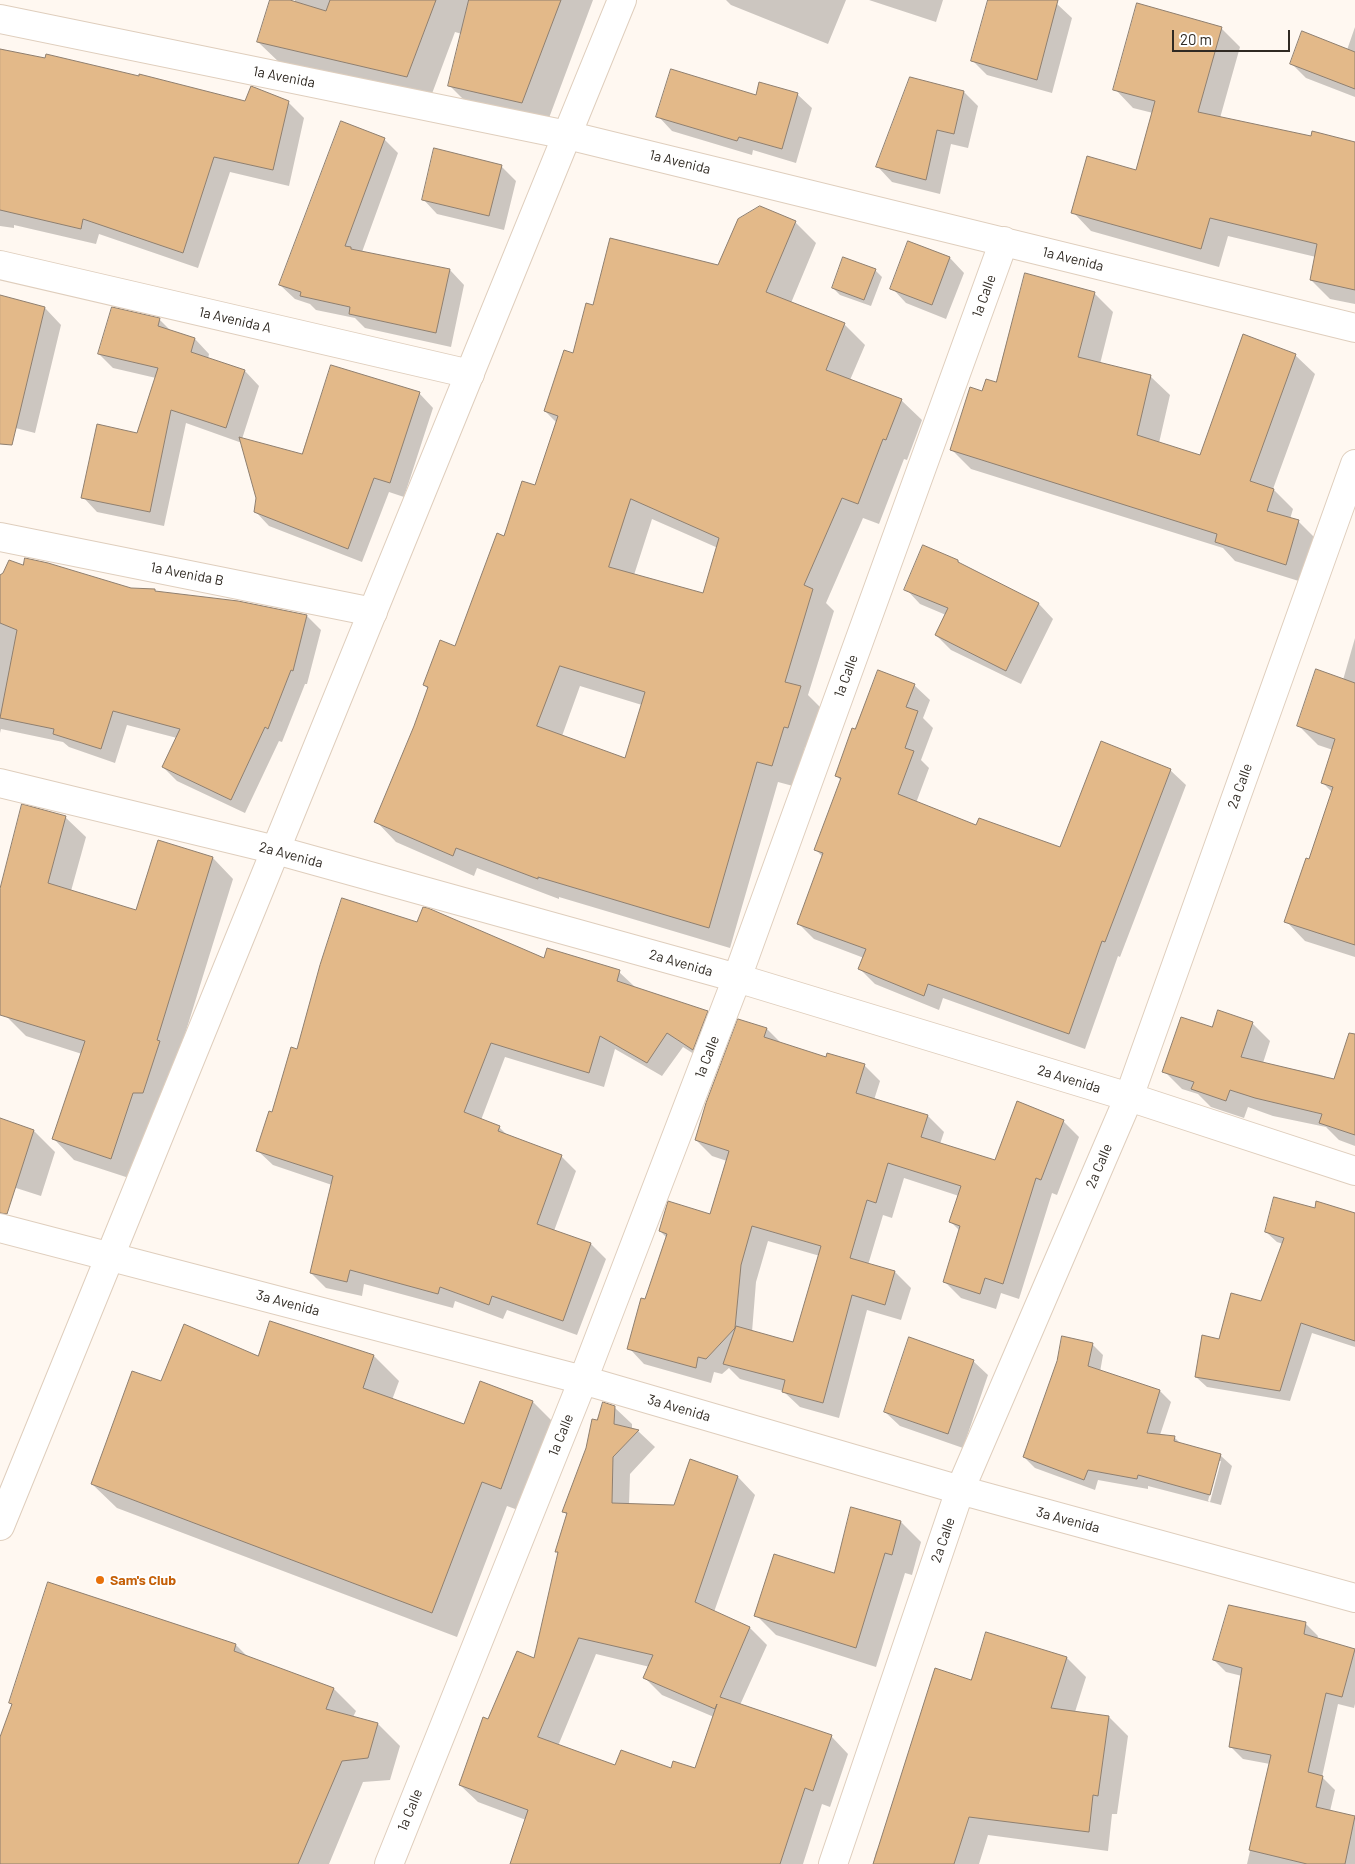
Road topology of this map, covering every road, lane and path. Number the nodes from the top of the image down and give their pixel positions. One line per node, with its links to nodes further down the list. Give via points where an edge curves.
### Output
1 (622, 0): 3 (street)
2 (0, 19): 3 (street, 1a Avenida)
3 (567, 135): 4 (street, 1a Avenida); 7 (street)
4 (1004, 241): 6 (street, 1a Avenida); 13 (street, 1a Calle)
5 (0, 265): 7 (street, 1a Avenida A)
6 (1355, 328)
7 (470, 374): 10 (street)
8 (1355, 464): 14 (street, 2a Calle)
9 (0, 537): 10 (street, 1a Avenida B)
10 (373, 612): 12 (street)
11 (0, 783): 12 (street, 2a Avenida)
12 (276, 850): 13 (street, 2a Avenida); 17 (street)
13 (737, 978): 14 (street, 2a Avenida); 18 (street, 1a Calle)
14 (1128, 1097): 15 (street, 2a Avenida); 19 (street, 2a Calle)
15 (1355, 1171)
16 (0, 1228): 17 (street, 3a Avenida)
17 (110, 1256): 18 (street, 3a Avenida); 20 (street)
18 (583, 1380): 19 (street, 3a Avenida); 22 (street, 1a Calle)
19 (960, 1490): 21 (street, 3a Avenida); 23 (street, 2a Calle)
20 (0, 1526)
21 (1355, 1598)
22 (389, 1864)
23 (833, 1864)

